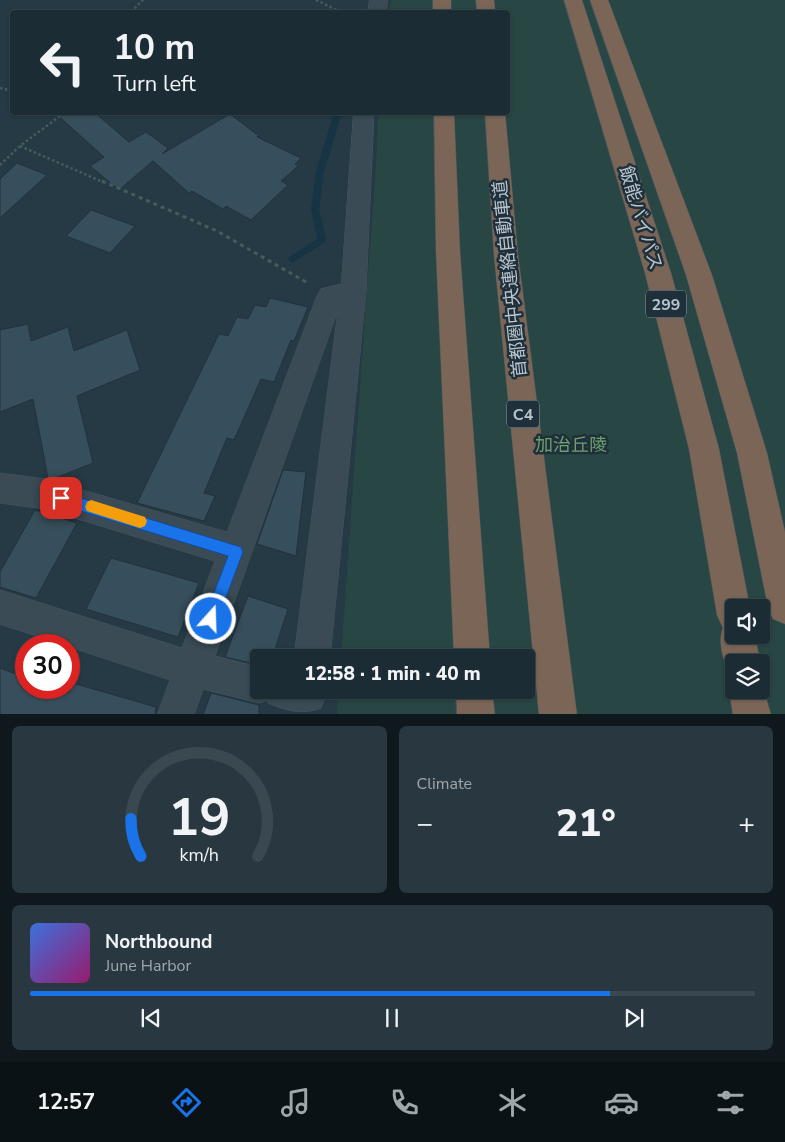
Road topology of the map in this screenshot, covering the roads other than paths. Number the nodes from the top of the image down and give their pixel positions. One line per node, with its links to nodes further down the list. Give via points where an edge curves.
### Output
1 (573, 0): 9 (highway, 飯能バイパス / 299, via 658,273 699,430)
2 (599, 0): 11 (highway, 飯能バイパス / 299, via 699,275 752,453)
3 (364, 115): 6 (street)
4 (444, 115): 13 (highway, via 448,252)
5 (494, 115): 20 (highway, 首都圏中央連絡自動車道 / C4, via 508,274)
6 (342, 294): 8 (street); 12 (street)
7 (0, 488): 8 (street, via 45,494)
8 (236, 552): 14 (street)
9 (731, 599)
10 (0, 607): 14 (street)
11 (785, 607)
12 (313, 649)
13 (471, 649)
14 (193, 669): 15 (street); 18 (street)
15 (250, 683)
16 (475, 699): 19 (highway)
17 (749, 699): 21 (highway)
18 (175, 714)
19 (476, 714)
20 (558, 714)
21 (752, 714)

